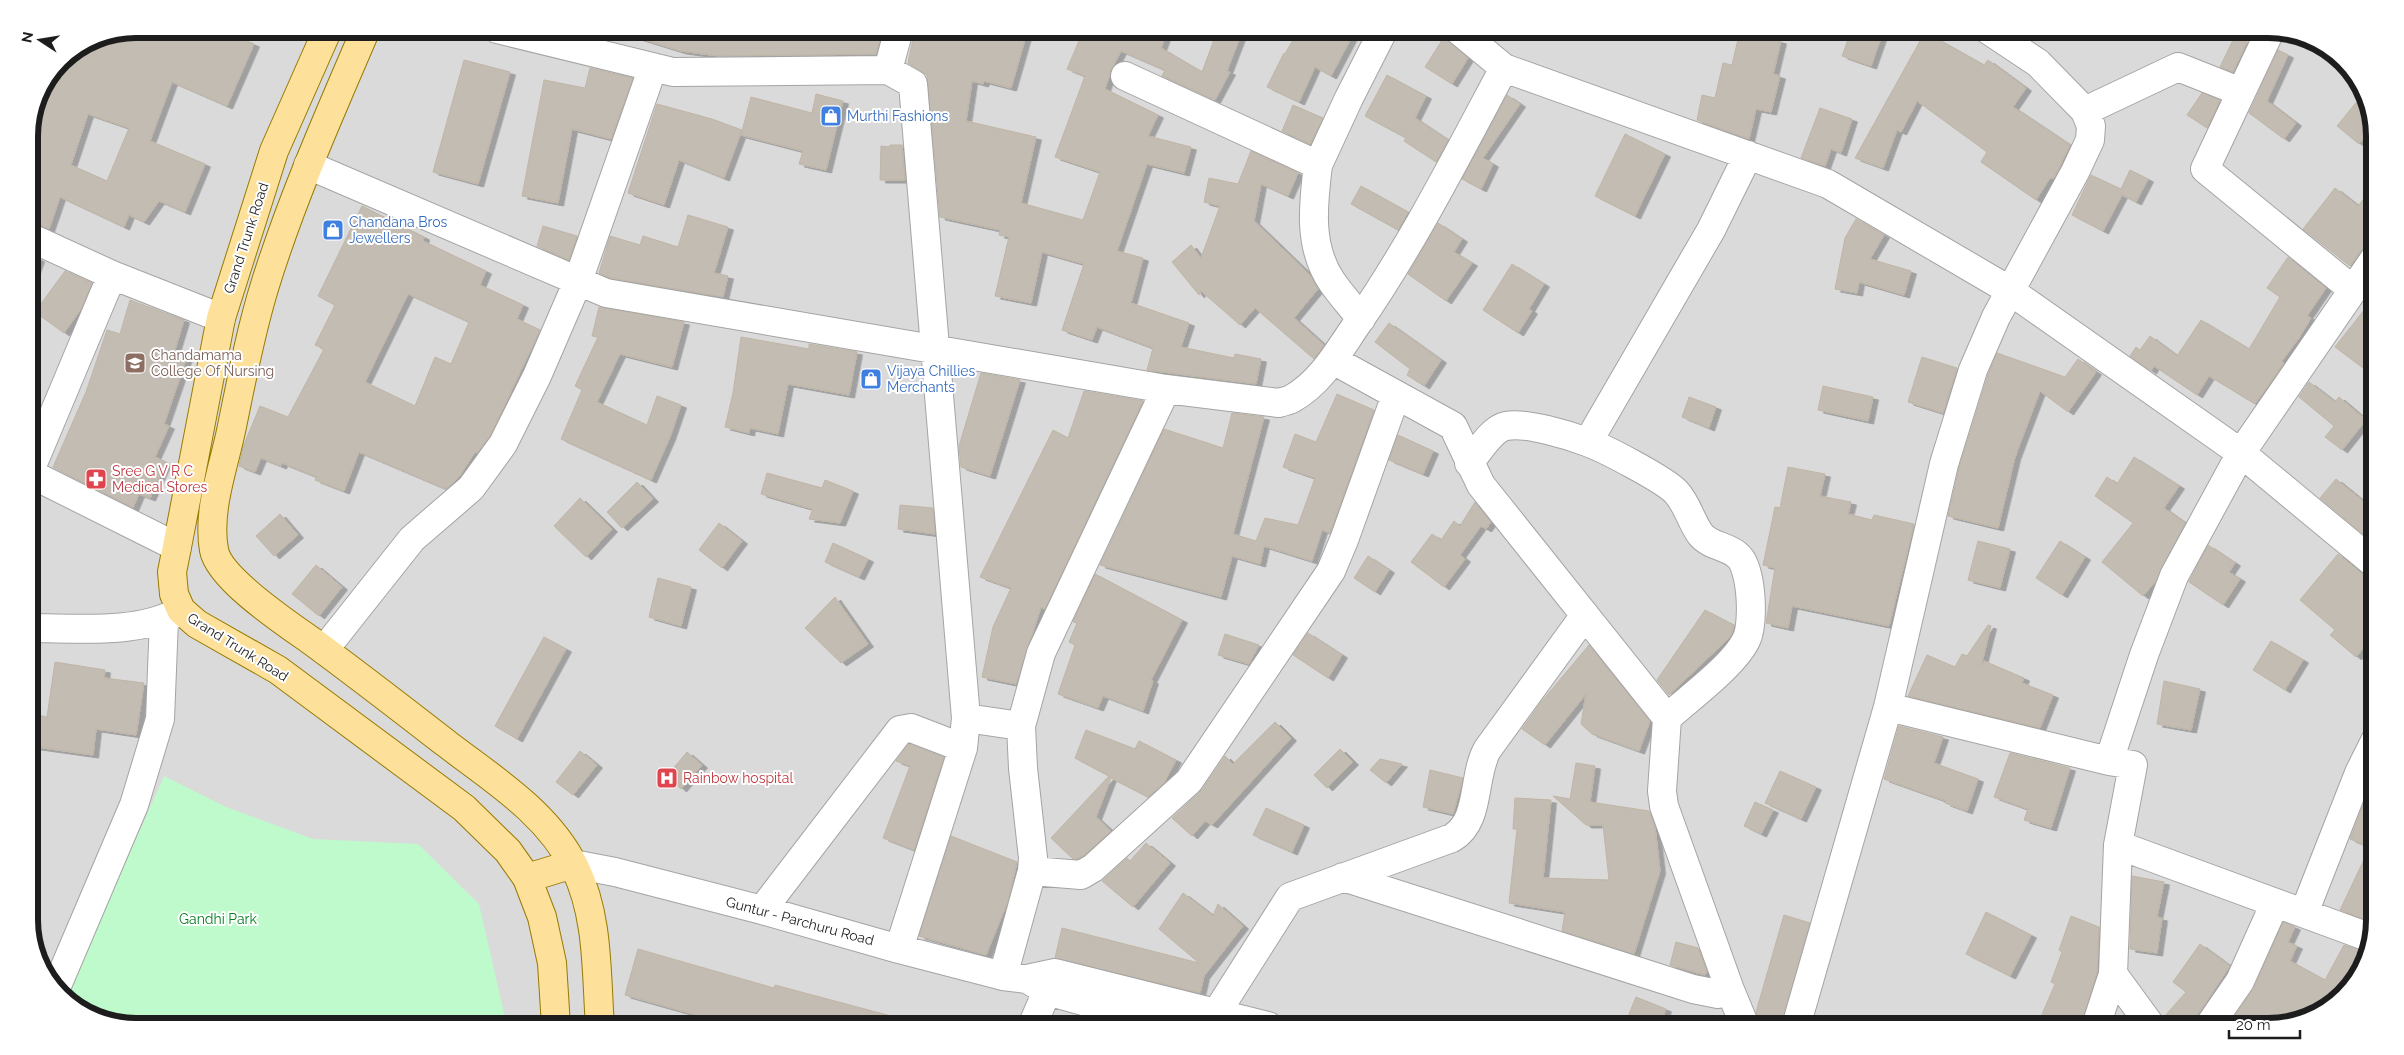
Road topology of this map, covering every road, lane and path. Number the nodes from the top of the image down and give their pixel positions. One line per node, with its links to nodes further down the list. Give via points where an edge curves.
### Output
1 (324, 38): 24 (main road, Grand Trunk Road, via 274,151)
2 (362, 38): 16 (main road)
3 (534, 38): 9 (street)
4 (897, 38): 11 (street)
5 (1379, 38): 17 (street)
6 (1470, 38): 10 (street)
7 (2014, 38): 14 (street)
8 (2267, 38): 13 (street)
9 (654, 67): 11 (street, via 673,72); 21 (street)
10 (1504, 68): 15 (street); 25 (street, via 1412,240)
11 (888, 70): 26 (street, via 913,84)
12 (1125, 76): 17 (street)
13 (2241, 92): 14 (street, via 2178,67); 23 (street, via 2205,169)
14 (2085, 111): 22 (street, via 2091,126 2085,152)
15 (1748, 155): 22 (street, via 1828,184); 30 (street, via 1711,230)
16 (308, 165): 21 (street); 40 (main road, via 254,324 212,533 214,554 235,581)
17 (1318, 165): 25 (street, via 1313,207 1314,234 1320,260 1332,282)
18 (38, 241): 20 (street)
19 (2366, 271): 23 (street)
20 (112, 275): 24 (street); 31 (street)
21 (578, 280): 26 (street, via 606,293); 40 (street, via 537,376 486,471 412,539)
22 (2009, 290): 32 (street); 41 (street, via 1973,370 1944,464)
23 (2353, 290): 32 (street)
24 (221, 318): 35 (main road, Grand Trunk Road)
25 (1362, 319): 27 (street)
26 (937, 350): 28 (street); 42 (street)
27 (1333, 360): 28 (street, via 1292,400 1279,403); 29 (street)
28 (1166, 389): 44 (street, via 1041,653)
29 (1396, 395): 33 (street, via 1453,426); 50 (street, via 1330,571 1189,781 1081,875)
30 (1588, 442): 33 (street, via 1532,427 1504,426); 43 (street, via 1675,491 1684,501 1701,535 1744,560 1748,573 1748,637 1741,649)
31 (38, 452)
32 (2241, 453): 36 (street); 46 (street, via 2171,584)
33 (1469, 463): 38 (street, via 1481,485)
34 (38, 478): 35 (street)
35 (177, 547): 37 (main road, Grand Trunk Road, via 172,572)
36 (2366, 557)
37 (172, 615): 39 (street, via 128,627); 51 (main road, Grand Trunk Road, via 196,624 278,670 464,808 508,851); 59 (street, via 160,719 134,804)
38 (1585, 615): 43 (street); 52 (street, via 1487,750 1480,767 1471,815 1462,832)
39 (38, 628)
40 (324, 650): 49 (main road, via 536,813 553,832)
41 (1888, 707): 46 (street); 69 (street)
42 (966, 718): 44 (street); 45 (street)
43 (1667, 718): 61 (street, via 1662,791 1664,806)
44 (1021, 726): 50 (street)
45 (963, 748): 54 (street, via 911,728 900,730); 57 (street)
46 (2109, 761): 48 (street, via 2133,765)
47 (2366, 779): 55 (street)
48 (2118, 845): 53 (street); 58 (street)
49 (573, 864): 51 (main road); 54 (street, Guntur - Parchuru Road); 63 (main road, via 584,887 594,933)
50 (1032, 872): 60 (street)
51 (527, 878): 62 (main road, Grand Trunk Road, via 542,917 552,963)
52 (1343, 878): 61 (street, via 1692,989 1718,994); 67 (street, via 1290,897)
53 (2275, 903): 55 (street); 72 (street, via 2240,981)
54 (762, 910): 57 (street, Guntur - Parchuru Road)
55 (2304, 913): 56 (street)
56 (2365, 936)
57 (900, 949): 60 (street, Guntur - Parchuru Road)
58 (2113, 974): 70 (street); 71 (street)
59 (59, 980)
60 (1033, 980): 64 (street); 65 (street, Guntur - Parchuru Road); 66 (street, Guntur - Parchuru Road)
61 (1730, 990): 68 (street)
62 (555, 1018)
63 (599, 1018)
64 (1032, 1018)
65 (1149, 1018)
66 (1211, 1018)
67 (1217, 1018)
68 (1742, 1018)
69 (1798, 1018)
70 (2099, 1018)
71 (2145, 1018)
72 (2215, 1018)

